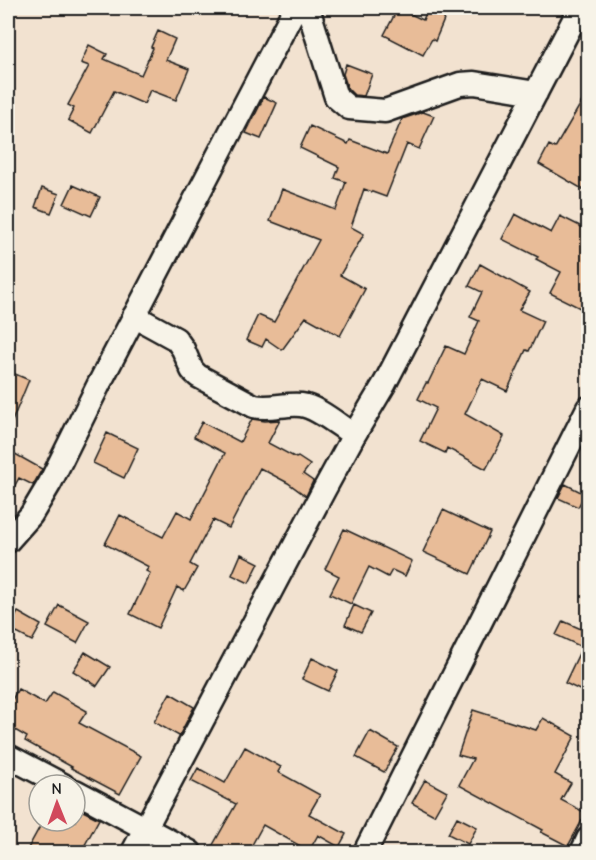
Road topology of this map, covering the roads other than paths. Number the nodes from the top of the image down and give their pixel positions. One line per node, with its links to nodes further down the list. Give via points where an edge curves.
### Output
1 (295, 8): 5 (street)
2 (308, 8): 4 (street, via 336,97 349,108 385,111 460,84)
3 (580, 8): 4 (street)
4 (536, 93): 7 (street, via 386,383)
5 (134, 316): 7 (street, via 176,339 198,376 263,408 310,407); 8 (street, via 50,483 31,515)
6 (588, 408): 16 (street)
7 (354, 435): 12 (street)
8 (8, 541)
9 (8, 756): 10 (street)
10 (40, 773)
11 (87, 797): 12 (street)
12 (145, 828): 14 (street); 15 (street)
13 (588, 839): 17 (street)
14 (133, 852)
15 (190, 852)
16 (365, 852)
17 (582, 852)

